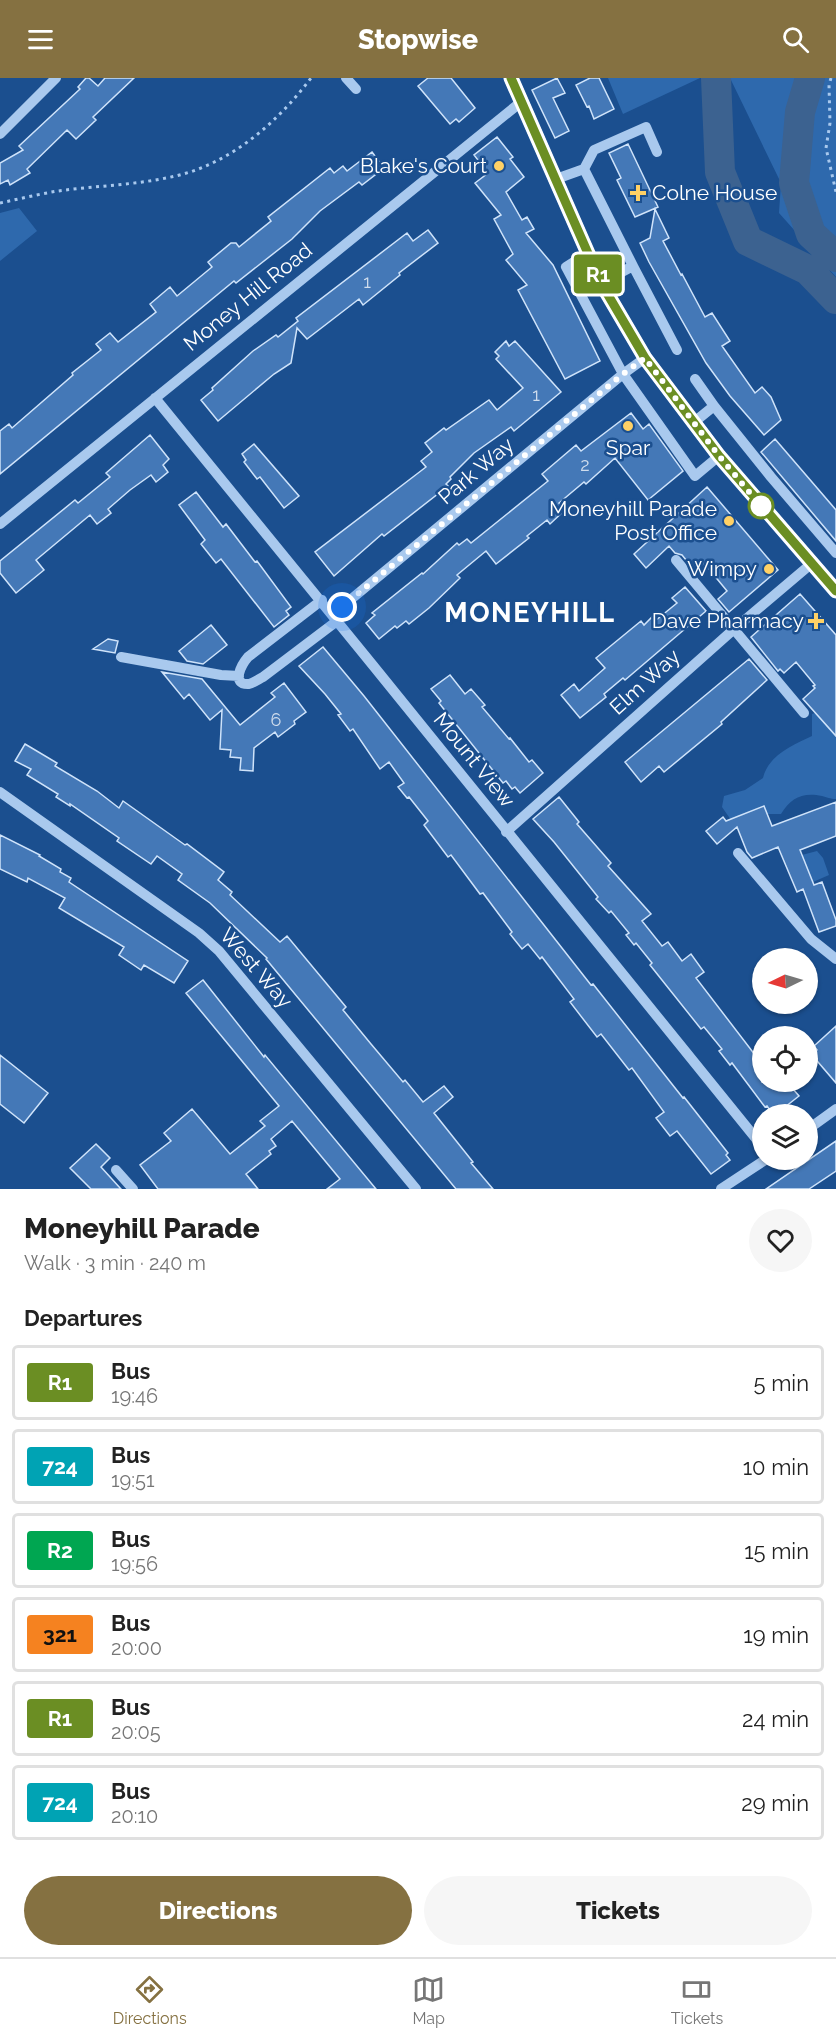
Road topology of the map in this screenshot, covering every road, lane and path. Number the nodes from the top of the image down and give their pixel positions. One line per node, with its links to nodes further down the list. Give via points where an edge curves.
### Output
1 (56, 78): 8 (street)
2 (311, 78): 13 (path, via 293,102 254,137 223,158 189,172)
3 (346, 78): 6 (street)
4 (511, 78): 7 (main road)
5 (831, 78): 12 (path, via 826,148)
6 (356, 89)
7 (521, 102): 11 (main road); 21 (street, Money Hill Road)
8 (0, 134)
9 (657, 152): 10 (street, via 646,127 594,150)
10 (584, 169): 11 (street); 15 (street)
11 (556, 179): 14 (main road)
12 (836, 192)
13 (0, 203)
14 (588, 253): 16 (main road); 19 (street, via 566,267)
15 (633, 266): 16 (street); 17 (street)
16 (601, 283): 18 (main road)
17 (677, 350)
18 (645, 358): 19 (street, Park Way); 23 (main road)
19 (623, 374): 24 (street, via 695,476); 31 (street, Park Way)
20 (695, 379): 22 (street)
21 (155, 398): 25 (street, Money Hill Road); 30 (street, Mount View)
22 (714, 406): 23 (street); 26 (street)
23 (693, 423): 24 (main road)
24 (723, 461): 28 (main road)
25 (0, 524)
26 (836, 553)
27 (676, 560): 32 (street)
28 (811, 564): 29 (main road); 32 (street, Elm Way)
29 (836, 591)
30 (322, 600): 31 (street, Mount View); 34 (street, via 248,657)
31 (335, 618): 34 (street, Park Way, via 263,677 246,684); 37 (street, Mount View)
32 (733, 630): 35 (street); 37 (street, Elm Way)
33 (121, 657): 34 (street)
34 (238, 676)
35 (804, 713)
36 (0, 792): 46 (street, West Way, via 200,933 219,951)
37 (506, 832): 42 (street, Mount View)
38 (738, 853): 39 (street, via 811,939)
39 (836, 959)
40 (836, 1109): 41 (street)
41 (818, 1122)
42 (752, 1134)
43 (752, 1169): 47 (street)
44 (116, 1170): 45 (street)
45 (134, 1189)
46 (416, 1189)
47 (721, 1189)

